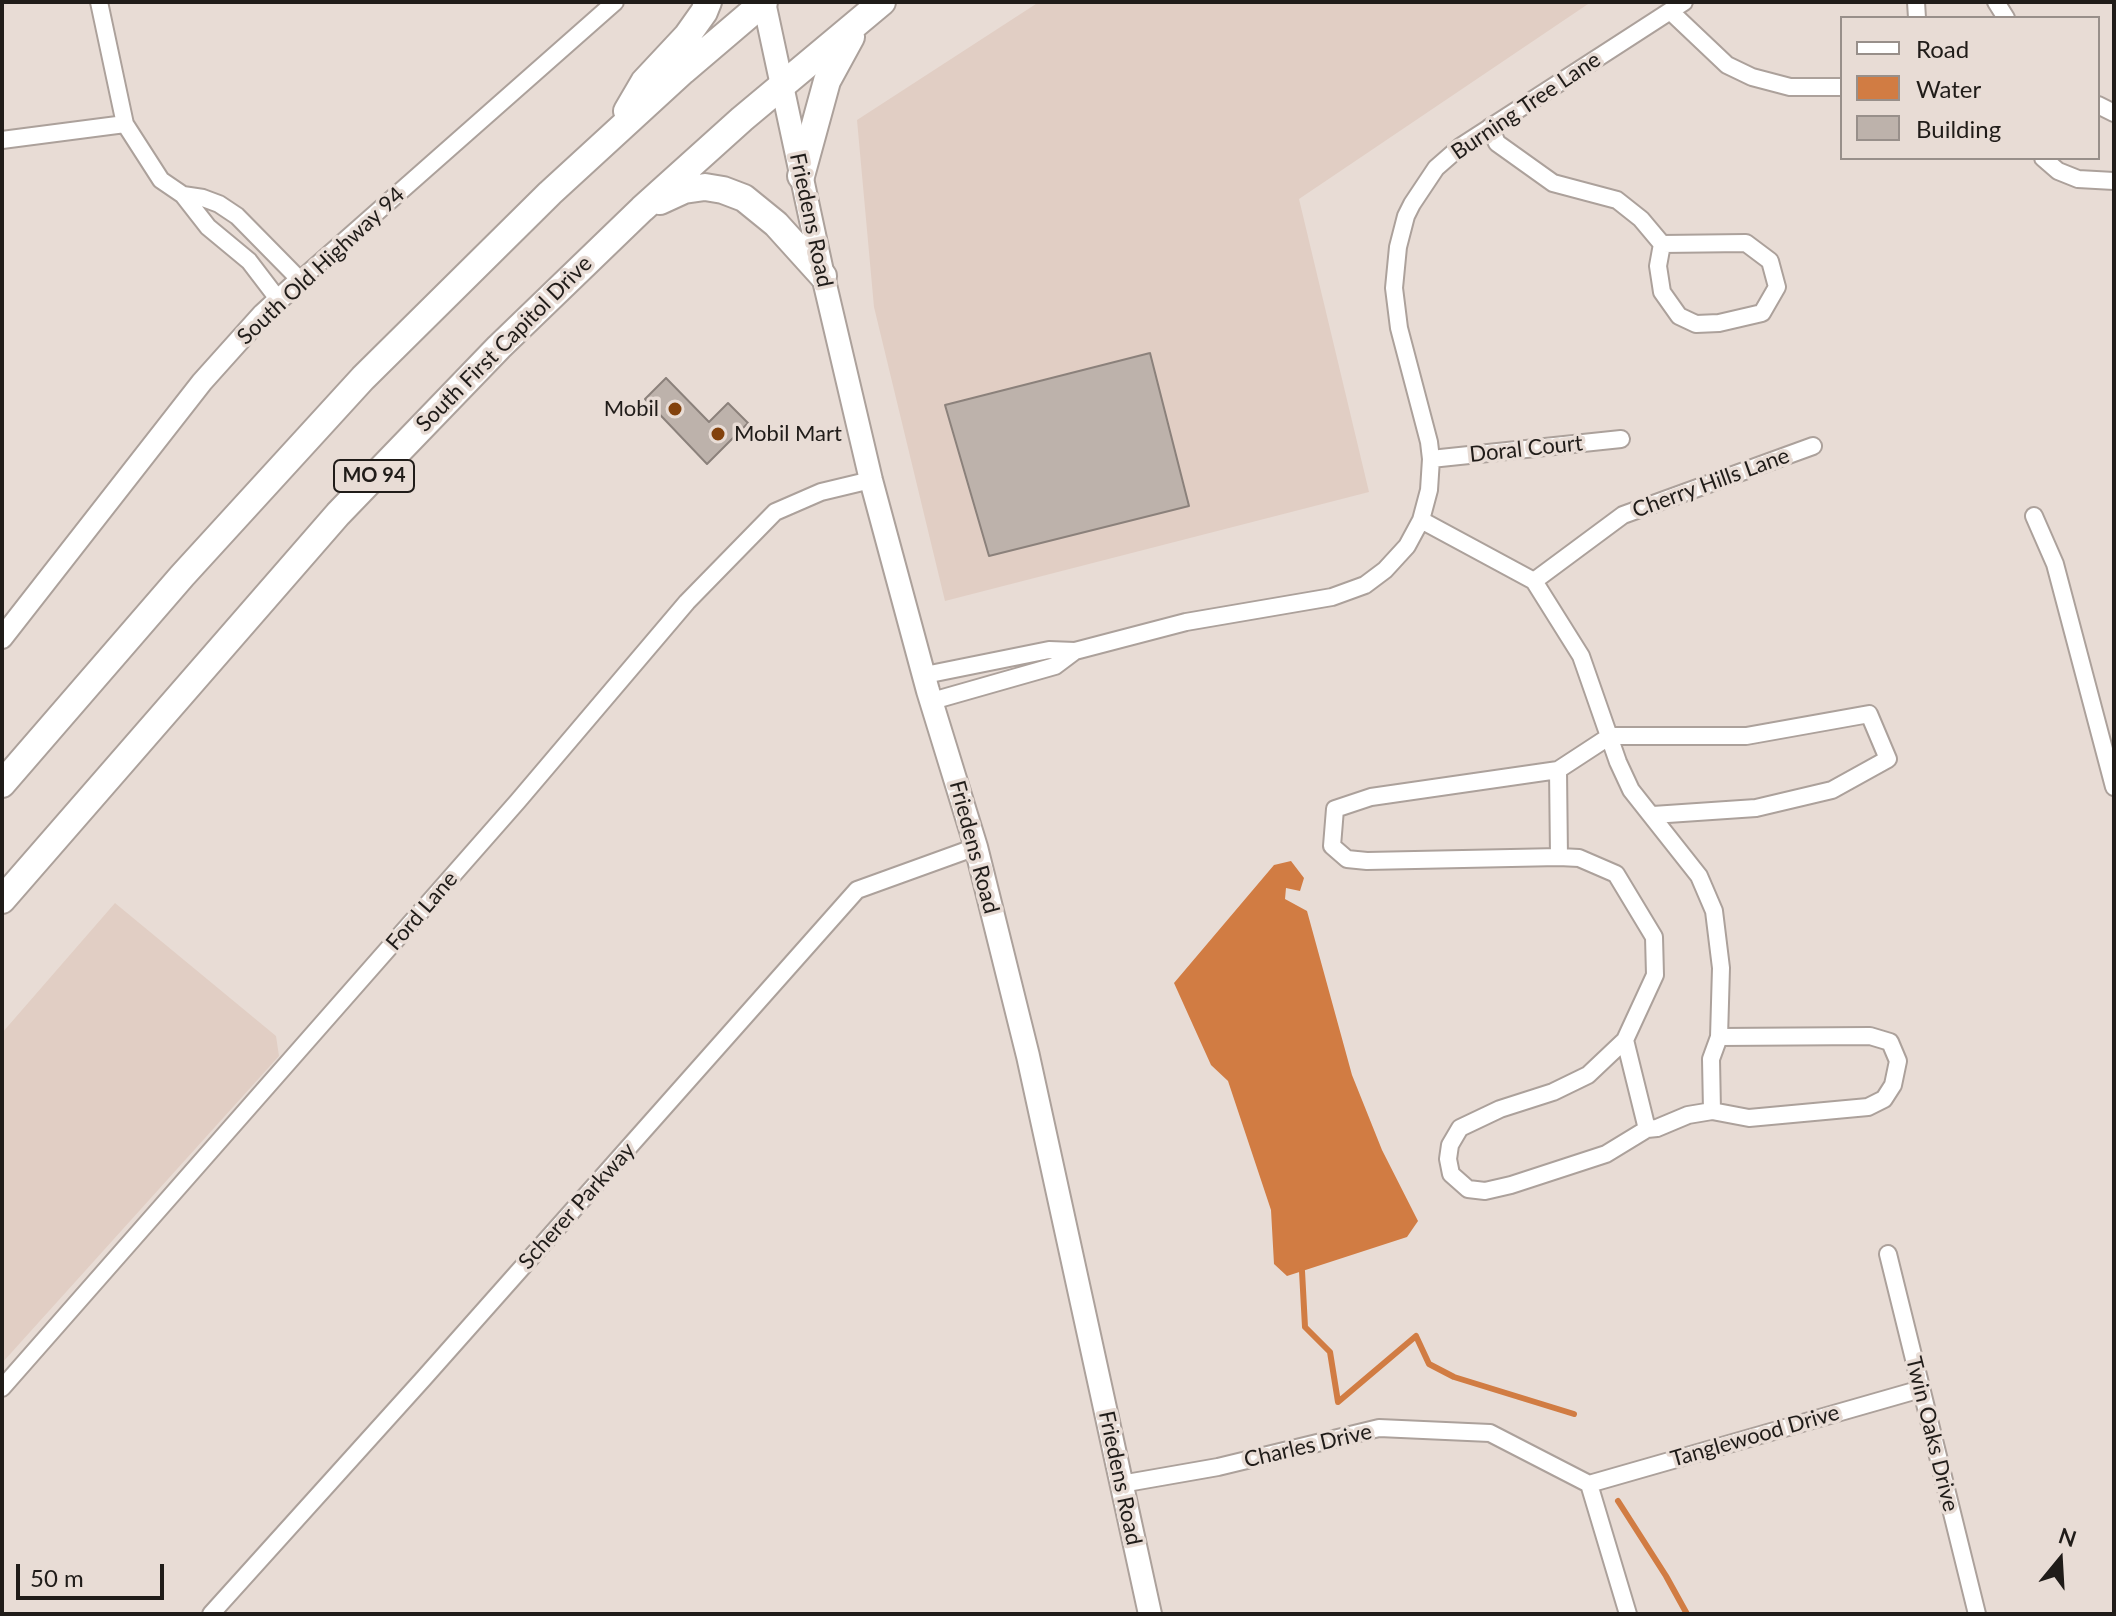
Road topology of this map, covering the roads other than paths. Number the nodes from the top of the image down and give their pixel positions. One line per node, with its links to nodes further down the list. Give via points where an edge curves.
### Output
1 (99, 2): 9 (street)
2 (615, 2): 20 (street, South Old Highway 94)
3 (708, 2): 11 (highway, via 687,36 644,82)
4 (764, 2): 7 (main road, Friedens Road); 11 (highway)
5 (1677, 7): 8 (street, via 1727,65 1790,87); 10 (street, Burning Tree Lane)
6 (874, 8): 7 (highway, South First Capitol Drive / MO 94); 14 (highway, via 827,81)
7 (782, 85): 14 (main road, Friedens Road); 17 (highway, South First Capitol Drive / MO 94)
8 (1840, 87)
9 (125, 124): 12 (street); 16 (street, via 161,180)
10 (1490, 127): 18 (street, via 1497,143 1553,183 1617,200); 24 (street, Burning Tree Lane, via 1436,168 1406,216 1398,247 1394,288 1399,328)
11 (616, 131): 35 (highway, via 463,277 293,453)
12 (2, 140)
13 (2045, 160): 15 (street, via 2078,179)
14 (801, 176): 19 (main road, Friedens Road)
15 (2114, 181)
16 (183, 195): 20 (street, via 211,201 237,216); 21 (street, via 208,227 249,261)
17 (642, 209): 19 (highway, via 684,190 723,190 744,198 776,224); 40 (highway, South First Capitol Drive / MO 94, via 348,503)
18 (1662, 244): 18 (street, via 1746,243 1770,261 1777,287 1762,313 1696,324 1679,316 1662,292)
19 (823, 276): 25 (main road, Friedens Road)
20 (300, 280): 21 (street, South Old Highway 94)
21 (278, 299): 29 (street, South Old Highway 94, via 193,393)
22 (1621, 439): 24 (street, Doral Court)
23 (1813, 446): 28 (street, Cherry Hills Lane, via 1623,515)
24 (1431, 459): 27 (street, Burning Tree Lane)
25 (871, 480): 31 (main road, Friedens Road); 46 (street, Ford Lane, via 821,492 775,512 687,602)
26 (2034, 516): 36 (street, via 2055,564)
27 (1421, 520): 28 (street); 30 (street, Burning Tree Lane, via 1407,546 1365,585 1332,597 1186,622)
28 (1534, 581): 33 (street, via 1581,656)
29 (2, 638)
30 (1075, 651): 31 (street, Burning Tree Lane, via 1049,650); 32 (street, Burning Tree Lane, via 1055,666)
31 (925, 675): 32 (main road, Friedens Road)
32 (932, 701): 38 (main road, Friedens Road)
33 (1610, 736): 34 (street); 37 (street, via 1631,790); 37 (street, via 1746,736 1869,714 1888,759 1832,790 1756,808)
34 (1558, 770): 39 (street); 39 (street, via 1371,797 1335,809 1332,846 1347,859 1367,861)
35 (2, 784)
36 (2114, 787)
37 (1653, 815): 41 (street, via 1699,876 1714,911 1721,968)
38 (976, 847): 48 (main road, Friedens Road, via 1064,1215); 50 (street, Scherer Parkway, via 857,890)
39 (1559, 857): 42 (street, via 1579,858 1616,874 1654,937 1655,975)
40 (2, 900)
41 (1719, 1037): 43 (street, via 1711,1059); 43 (street, via 1870,1036 1890,1042 1898,1061 1884,1099 1868,1107 1749,1118)
42 (1625, 1040): 44 (street); 44 (street, via 1588,1075 1460,1128 1450,1145 1451,1174 1468,1189 1485,1191 1606,1154)
43 (1712, 1111): 44 (street)
44 (1647, 1129)
45 (1888, 1254): 47 (street, Twin Oaks Drive)
46 (2, 1388)
47 (1921, 1389): 49 (street, Tanglewood Drive); 53 (street, Twin Oaks Drive)
48 (1121, 1484): 49 (street, Charles Drive, via 1379,1428 1490,1433); 51 (main road, Friedens Road)
49 (1589, 1484): 52 (street)
50 (211, 1614)
51 (1150, 1614)
52 (1628, 1614)
53 (1977, 1614)

